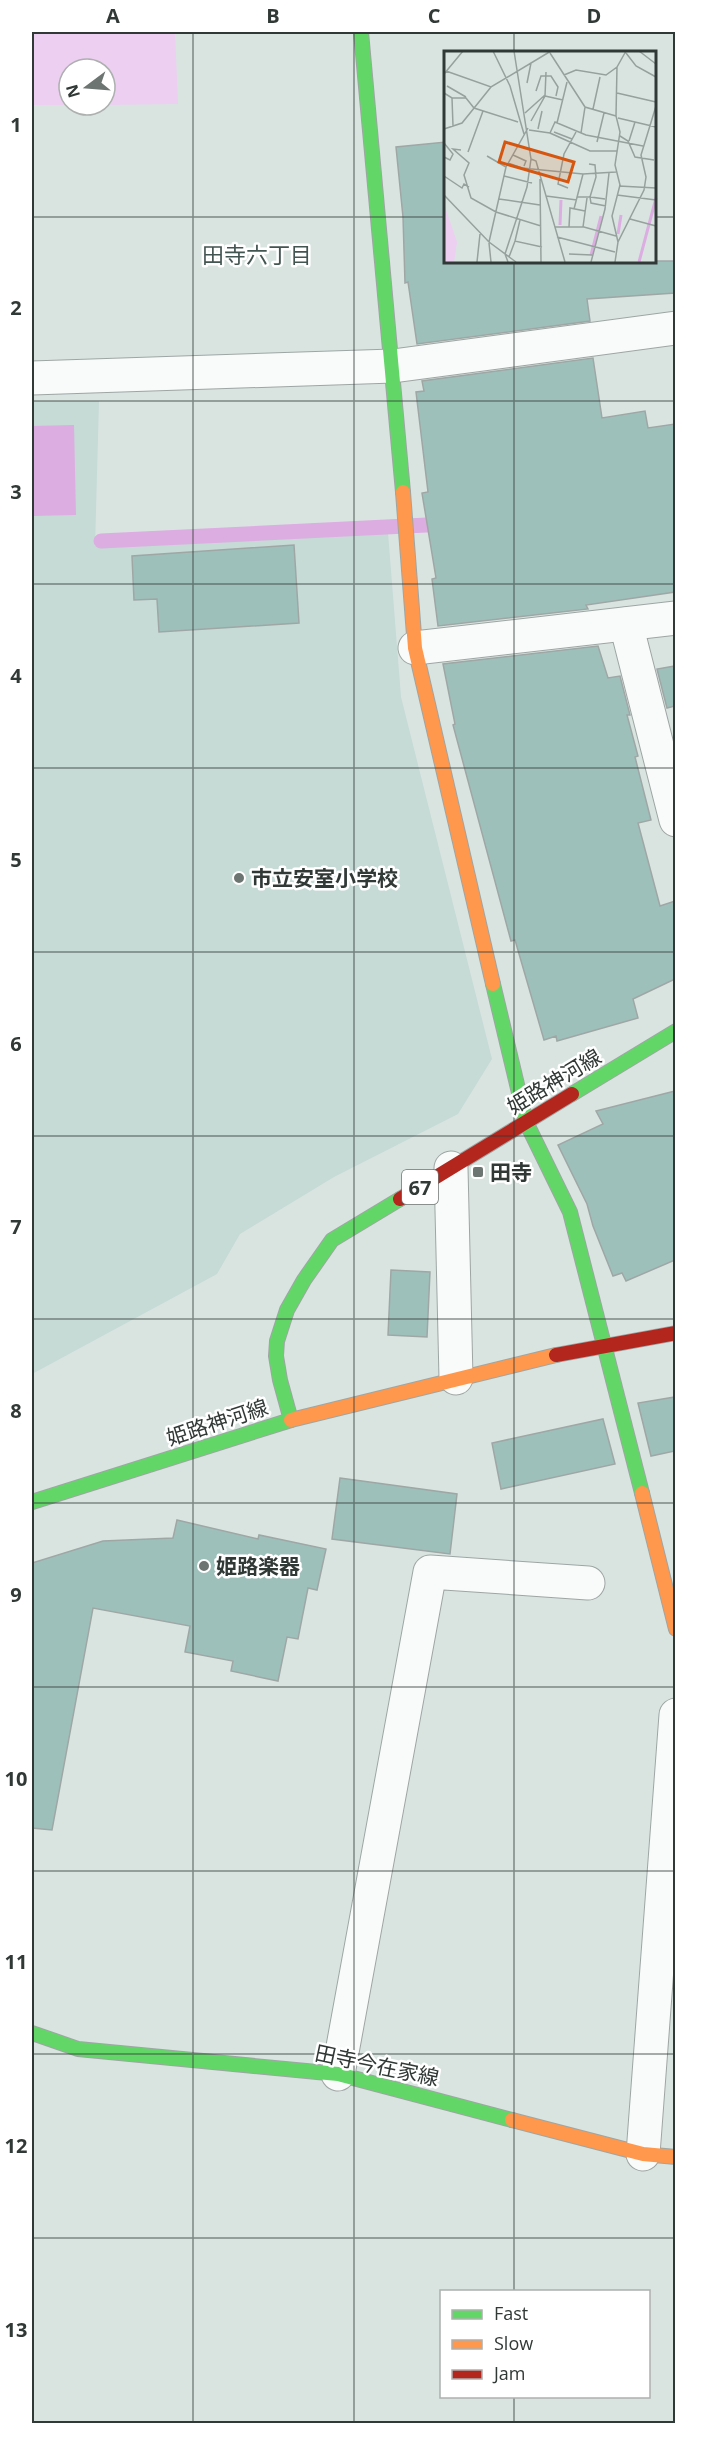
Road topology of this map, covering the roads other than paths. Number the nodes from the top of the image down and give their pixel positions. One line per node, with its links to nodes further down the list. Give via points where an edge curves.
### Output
1 (361, 32): 3 (street)
2 (675, 328): 3 (street)
3 (393, 366): 4 (street); 7 (street)
4 (32, 378)
5 (675, 618): 6 (street)
6 (626, 624): 7 (street); 8 (street)
7 (416, 648): 10 (street, via 424,697)
8 (675, 820)
9 (675, 1031): 10 (street, 姫路神河線 / 67)
10 (526, 1122): 11 (street, 姫路神河線 / 67); 13 (street, via 570,1212)
11 (451, 1168): 14 (street); 15 (street, 姫路神河線 / 67, via 332,1240 309,1270 284,1316 276,1356)
12 (675, 1333): 13 (street)
13 (604, 1346): 14 (street); 18 (street)
14 (456, 1378): 15 (street)
15 (291, 1420): 16 (street, 姫路神河線)
16 (32, 1502)
17 (588, 1583): 21 (street, via 430,1572)
18 (675, 1629)
19 (675, 1715): 22 (street)
20 (32, 2033): 21 (street, 田寺今在家線, via 78,2049)
21 (338, 2074): 22 (street, 田寺今在家線)
22 (644, 2154): 23 (street, 田寺今在家線)
23 (675, 2157)

